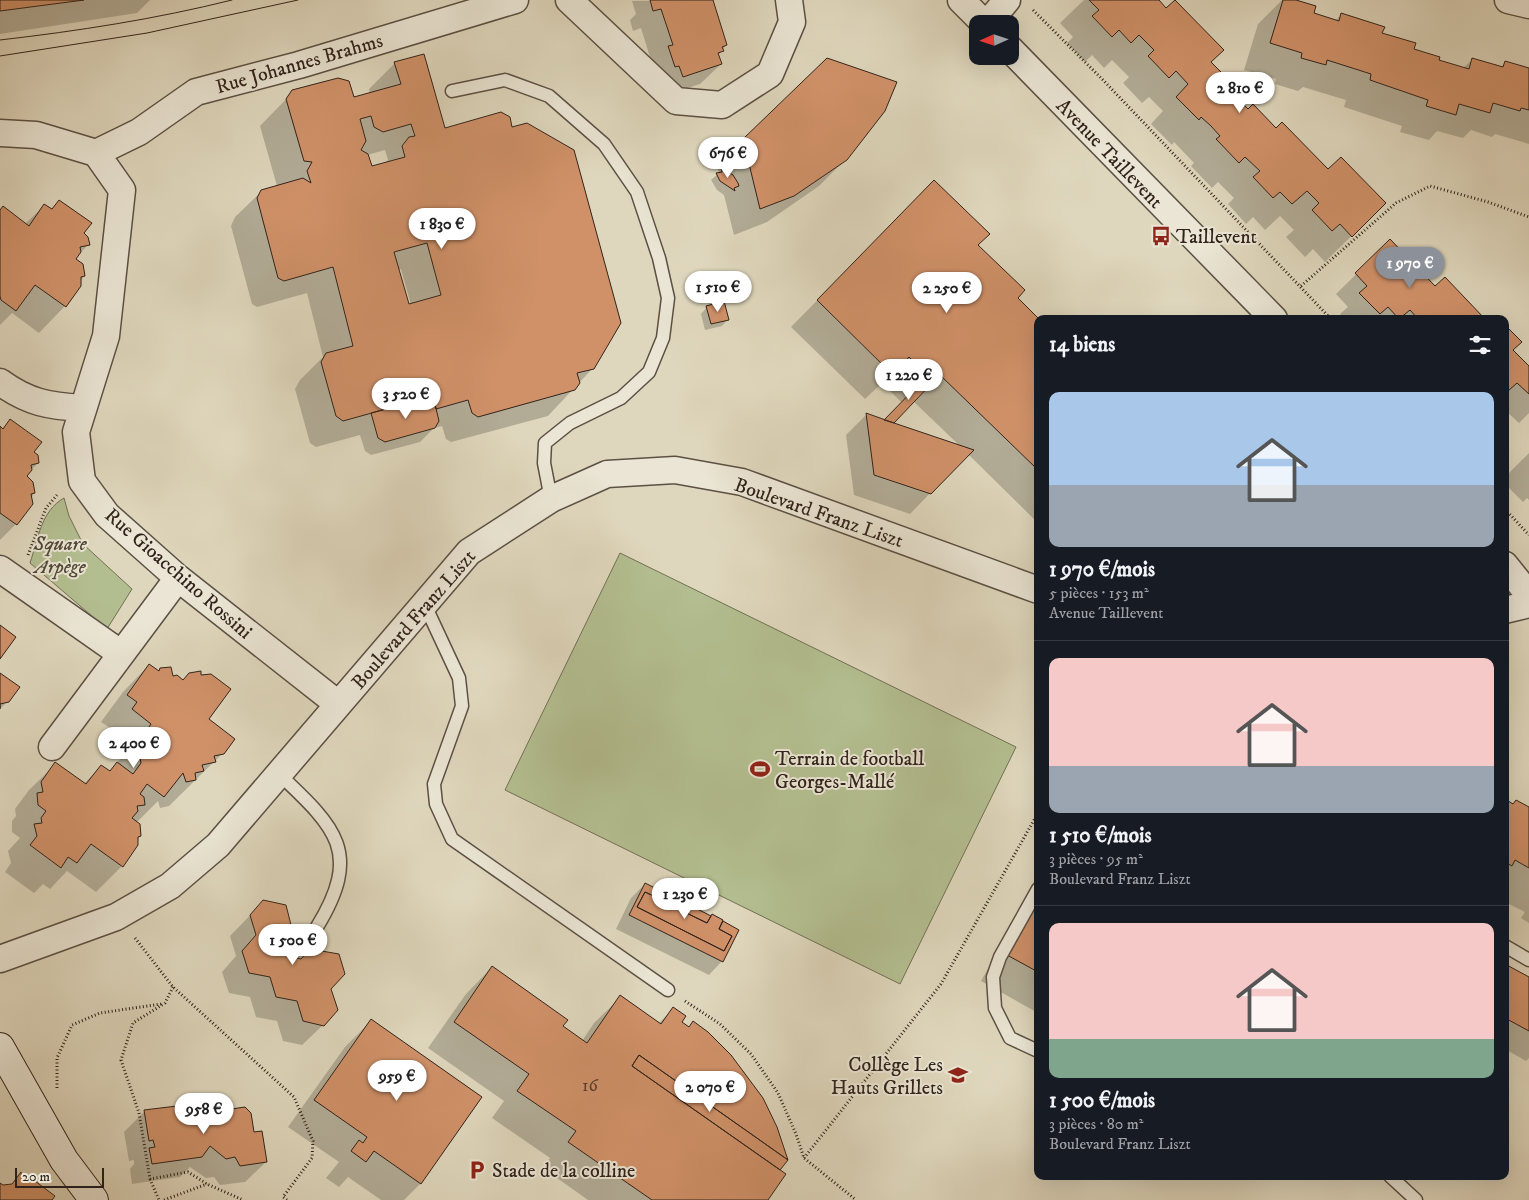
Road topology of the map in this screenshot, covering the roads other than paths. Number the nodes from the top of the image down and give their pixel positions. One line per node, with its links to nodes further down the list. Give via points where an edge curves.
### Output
1 (515, 0): 13 (street, Rue Johannes Brahms, via 299,65 196,92 139,132)
2 (569, 0): 3 (street, via 676,101 722,105 770,74 792,22)
3 (789, 0)
4 (961, 0): 8 (street)
5 (1508, 0): 7 (street)
6 (1016, 2): 9 (street)
7 (1529, 5)
8 (977, 15)
9 (998, 15)
10 (1019, 58): 14 (street, Avenue Taillevent)
11 (452, 91): 17 (lane, via 505,80 549,96 604,144 637,192 660,258 668,298 663,338 649,372 621,398 570,423 545,443 544,463)
12 (0, 133): 13 (street, via 36,135)
13 (96, 152): 16 (street, Rue Gioacchino Rossini, via 122,190 106,336)
14 (1270, 315)
15 (0, 382): 16 (street, via 12,391 47,405)
16 (83, 408): 20 (street, Rue Gioacchino Rossini, via 76,432 82,481 107,515)
17 (551, 499): 21 (street, Boulevard Franz Liszt, via 607,474 674,470 742,482); 23 (street, Boulevard Franz Liszt, via 469,552)
18 (0, 569): 26 (street)
19 (1509, 570): 22 (street)
20 (178, 578): 26 (street); 27 (street, Rue Gioacchino Rossini)
21 (1034, 589)
22 (1529, 595)
23 (424, 603): 27 (street, Boulevard Franz Liszt); 35 (lane, via 459,678 462,706 434,784 436,804 452,839)
24 (1529, 604): 25 (street)
25 (1509, 609)
26 (120, 653): 28 (street)
27 (338, 704): 29 (street, Boulevard Franz Liszt)
28 (52, 747)
29 (279, 774): 31 (lane, via 315,808 336,836 341,872 331,904); 33 (street, Boulevard Franz Liszt, via 218,845 170,886 116,917)
30 (1034, 896): 37 (lane, via 1000,957 993,977 995,1008 1010,1038)
31 (317, 927)
32 (1509, 948): 34 (lane)
33 (0, 959)
34 (1529, 960)
35 (668, 990)
36 (0, 1047): 39 (street, via 64,1160)
37 (1034, 1049)
38 (1394, 1180): 40 (lane)
39 (94, 1200)
40 (1416, 1200)

